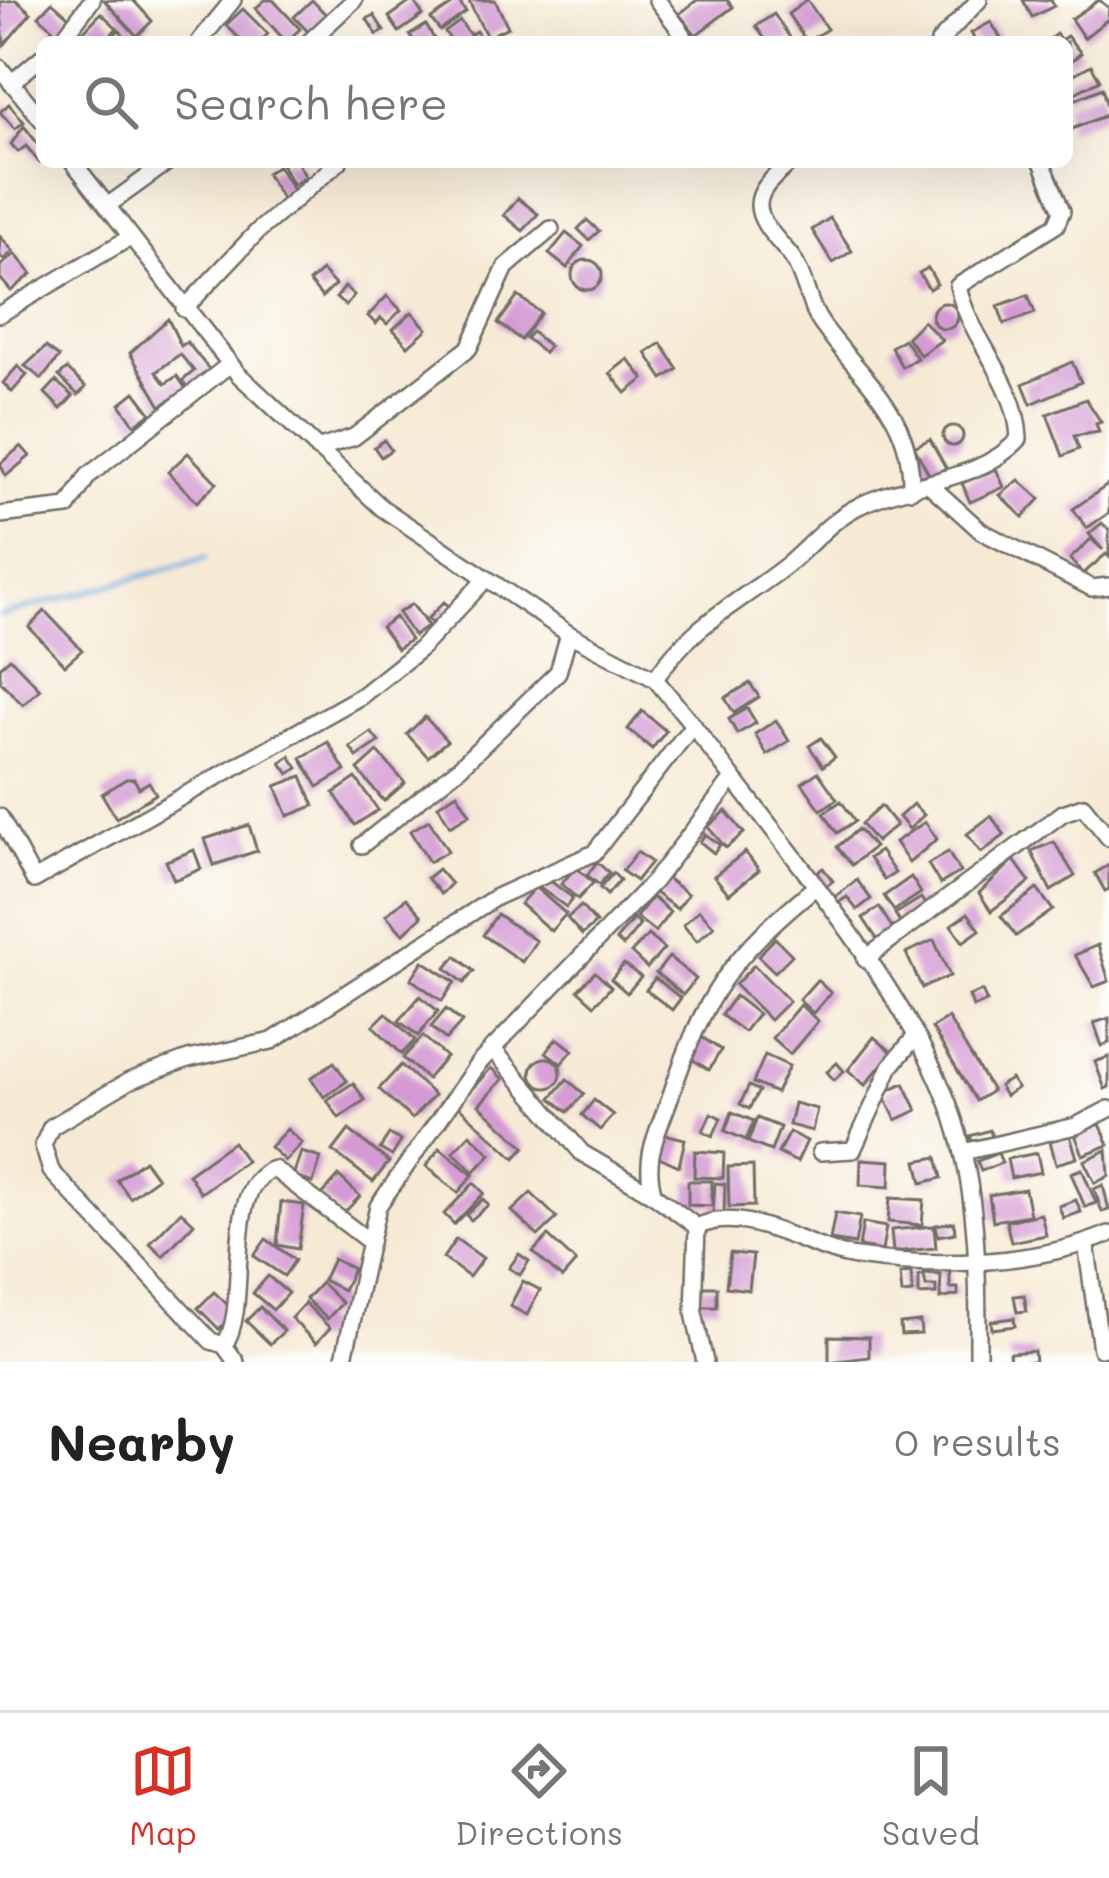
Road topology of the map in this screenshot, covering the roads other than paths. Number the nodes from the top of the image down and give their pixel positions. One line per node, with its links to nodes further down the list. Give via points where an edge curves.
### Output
1 (92, 0): 7 (street)
2 (233, 0): 8 (street)
3 (354, 0): 9 (street)
4 (657, 0): 6 (street)
5 (979, 0): 10 (street)
6 (683, 34)
7 (64, 36)
8 (204, 36)
9 (315, 36)
10 (951, 36)
11 (36, 62): 13 (street)
12 (0, 68): 13 (street)
13 (11, 82): 14 (street)
14 (36, 113)
15 (80, 168): 20 (street)
16 (159, 168): 20 (street)
17 (332, 168): 23 (street)
18 (784, 168): 28 (street, via 766,185 759,206 765,223 794,260 823,326 888,400 908,451)
19 (1044, 168): 27 (street, via 1062,212 1056,225 958,286 1010,395 1019,439 1005,455)
20 (107, 206): 22 (street)
21 (551, 229): 26 (street, via 506,267 469,348 354,437)
22 (131, 237): 23 (street); 24 (street)
23 (184, 309): 25 (street)
24 (0, 314)
25 (230, 364): 26 (street); 29 (street, via 88,476 68,507)
26 (317, 449): 30 (street, via 382,508)
27 (930, 485): 28 (street); 31 (street, via 981,531 1092,587)
28 (911, 490): 33 (street, via 835,521 695,628)
29 (0, 515)
30 (485, 580): 32 (street); 36 (street, via 421,649 362,696 34,880)
31 (1109, 586)
32 (569, 634): 33 (street); 38 (street, via 558,672 459,768)
33 (655, 679): 34 (street)
34 (693, 725): 35 (street); 52 (street, via 594,853 496,897 272,1041 129,1081 51,1127 43,1144 51,1171)
35 (733, 780): 39 (street); 42 (street, via 654,881)
36 (0, 817)
37 (1109, 838): 40 (street, via 1083,806 1063,813)
38 (362, 844)
39 (814, 888): 40 (street); 46 (street, via 747,950 694,1025 647,1162)
40 (865, 959): 41 (street)
41 (915, 1037): 44 (street, via 891,1066 853,1150); 45 (street)
42 (492, 1048): 46 (street, via 582,1153); 49 (street, via 378,1206)
43 (1109, 1109): 45 (street, via 1076,1126)
44 (820, 1152)
45 (963, 1152): 51 (street)
46 (654, 1195): 47 (street)
47 (698, 1226): 51 (street, via 729,1219 850,1256); 56 (street, via 694,1313)
48 (1109, 1234): 50 (street)
49 (370, 1242): 52 (street, via 274,1169 264,1172 237,1243 235,1331); 55 (street)
50 (1086, 1243): 51 (street, via 1047,1257); 53 (street)
51 (977, 1260): 57 (street)
52 (224, 1345): 54 (street)
53 (1101, 1349)
54 (236, 1362)
55 (343, 1362)
56 (705, 1362)
57 (978, 1362)

